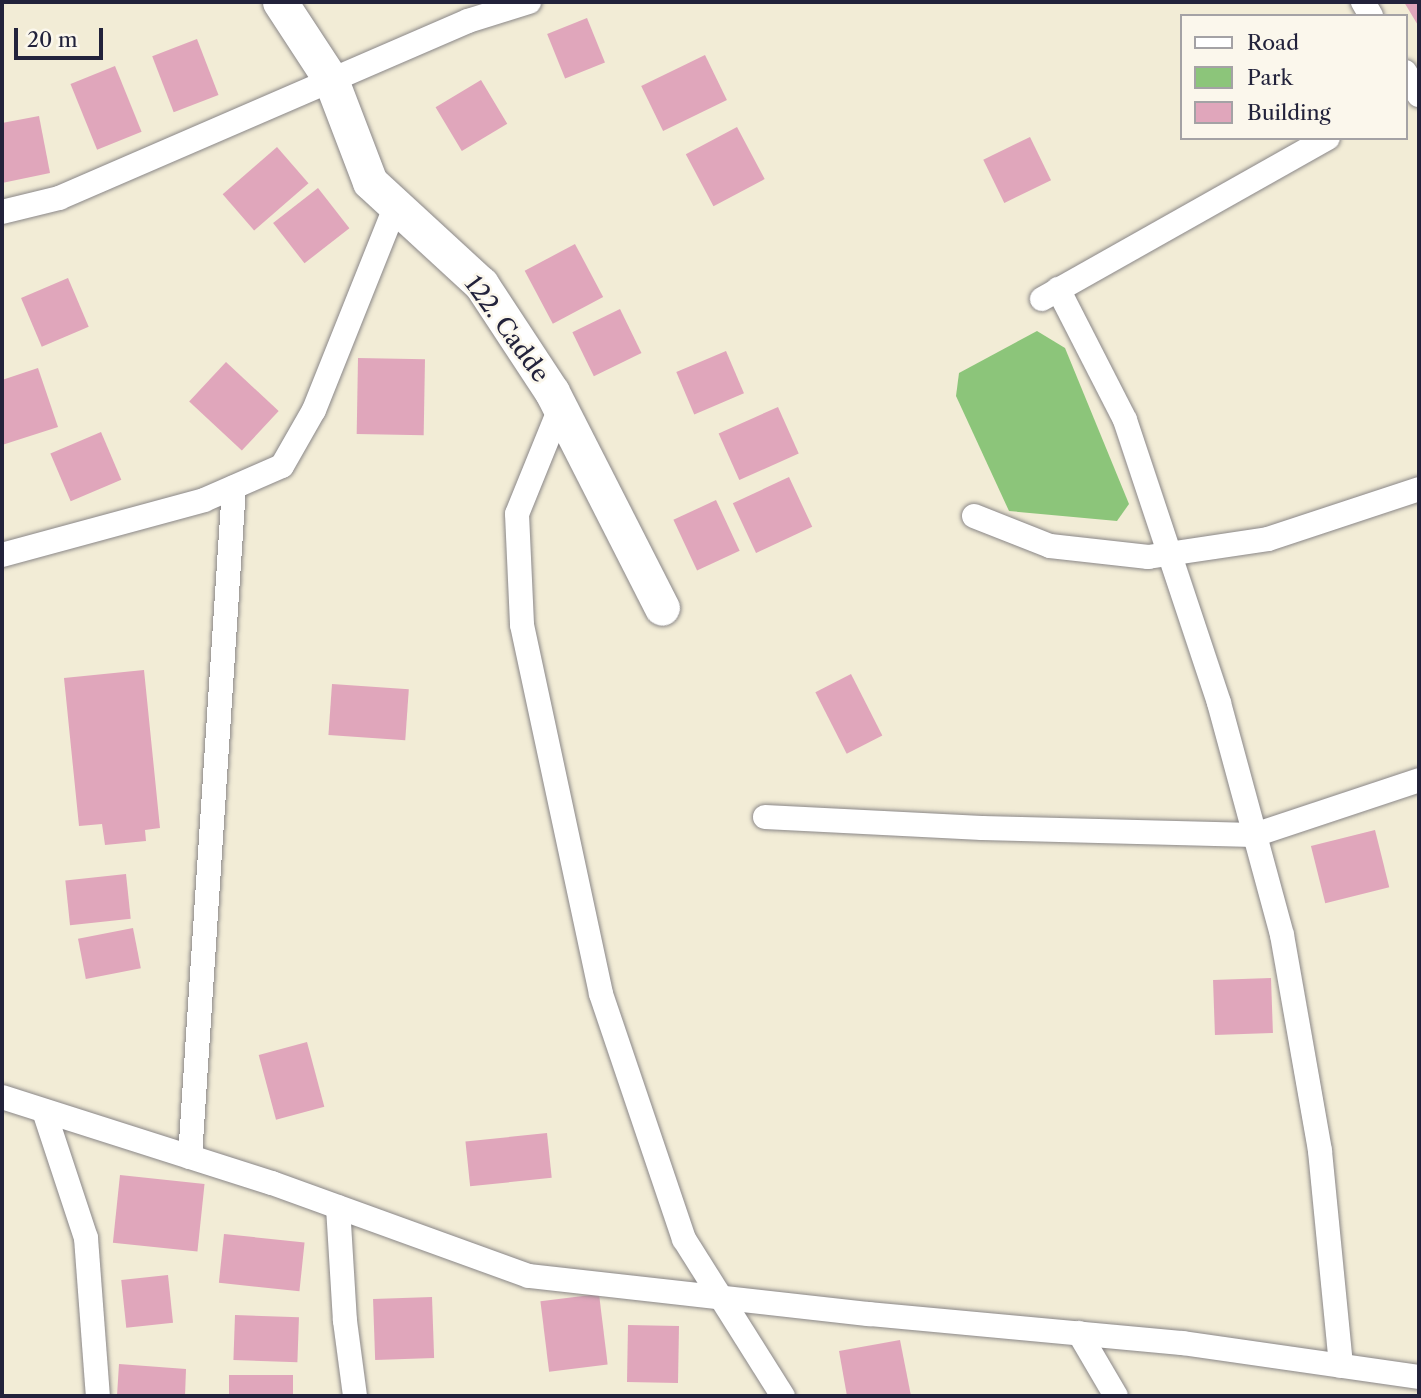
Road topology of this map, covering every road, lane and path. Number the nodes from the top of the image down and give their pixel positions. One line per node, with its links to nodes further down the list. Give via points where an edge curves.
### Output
1 (279, 2): 3 (street, 122. Cadde)
2 (529, 2): 3 (street, via 468,21)
3 (331, 80): 5 (street, 122. Cadde, via 370,182); 6 (street, via 60,198)
4 (1324, 140): 11 (street, via 1050,294 1125,420)
5 (394, 207): 7 (street, 122. Cadde, via 481,284); 8 (street, via 314,410 282,466)
6 (2, 212)
7 (560, 408): 13 (street, 122. Cadde); 21 (street, via 517,514 522,625 601,994 684,1239)
8 (234, 487): 12 (street, via 204,500); 19 (street)
9 (1419, 489): 11 (street, via 1268,539)
10 (974, 516): 11 (street, via 1050,546 1147,557)
11 (1168, 554): 16 (street, via 1219,703)
12 (2, 555)
13 (662, 608)
14 (1419, 780): 16 (street)
15 (765, 817): 16 (street)
16 (1254, 835): 23 (street, via 1282,935 1320,1151)
17 (2, 1097): 18 (street)
18 (44, 1111): 19 (street); 25 (street, via 86,1238)
19 (190, 1157): 20 (street)
20 (338, 1207): 21 (street, via 529,1276); 26 (street)
21 (719, 1297): 22 (street); 27 (street)
22 (1079, 1333): 23 (street); 28 (street)
23 (1341, 1366): 24 (street)
24 (1419, 1377)
25 (98, 1396)
26 (355, 1396)
27 (783, 1396)
28 (1116, 1396)

